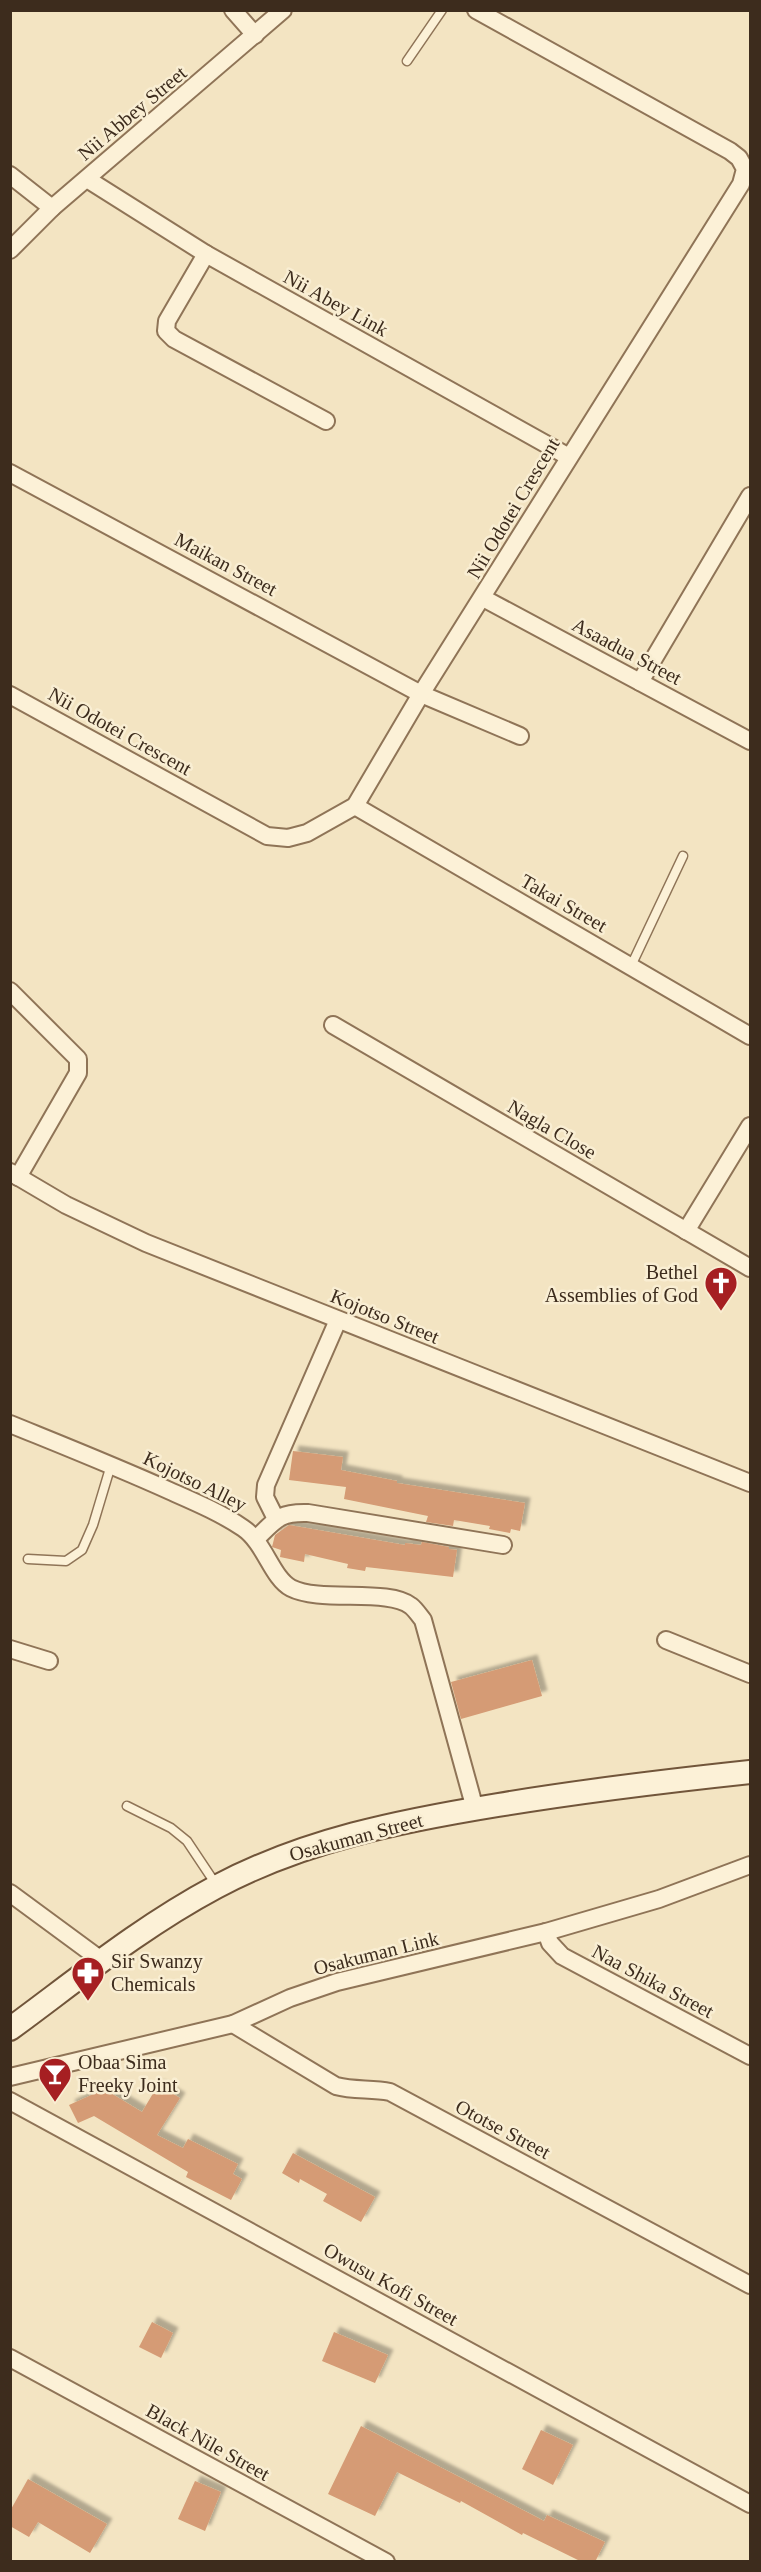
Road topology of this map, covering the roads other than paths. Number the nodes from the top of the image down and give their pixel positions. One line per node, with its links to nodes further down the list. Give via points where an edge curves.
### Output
1 (233, 10): 5 (street)
2 (283, 10): 5 (street, Nii Abbey Street)
3 (442, 10): 6 (lane)
4 (476, 10): 13 (street, Nii Odotei Crescent, via 730,151 745,169 741,184)
5 (255, 35): 8 (street, Nii Abbey Street)
6 (407, 61)
7 (10, 175): 9 (street)
8 (87, 179): 9 (street, Nii Abbey Street); 11 (street, Nii Abey Link)
9 (52, 208): 10 (street, Nii Abbey Street)
10 (10, 250)
11 (206, 254): 12 (street, via 166,321 166,331 174,339); 13 (street, Nii Abey Link)
12 (326, 421)
13 (569, 457): 16 (street, Nii Odotei Crescent)
14 (10, 473): 19 (street, Maikan Street)
15 (750, 496): 17 (street)
16 (483, 598): 17 (street, Asaadua Street); 19 (street, Nii Odotei Crescent)
17 (640, 682): 21 (street, Asaadua Street)
18 (10, 694): 22 (street, Nii Odotei Crescent, via 267,836 288,838 308,833)
19 (422, 694): 20 (street, Maikan Street); 22 (street, Nii Odotei Crescent)
20 (520, 736)
21 (750, 741)
22 (356, 806): 24 (street, Takai Street)
23 (683, 856): 24 (lane)
24 (630, 966): 27 (street, Takai Street)
25 (10, 991): 29 (street, via 78,1059 78,1073)
26 (333, 1025): 30 (street, Nagla Close)
27 (750, 1036)
28 (750, 1126): 30 (street)
29 (14, 1174): 32 (street, Kojotso Street, via 146,1243)
30 (686, 1231): 31 (street, Nagla Close)
31 (750, 1268)
32 (338, 1320): 35 (street, Kojotso Street); 36 (street, via 266,1485 266,1497)
33 (10, 1424): 34 (street, Kojotso Alley)
34 (111, 1464): 37 (street, Kojotso Alley, via 214,1511); 39 (lane, via 82,1550 66,1561)
35 (750, 1483)
36 (276, 1519): 37 (street); 38 (street, via 289,1513 308,1514)
37 (256, 1538): 46 (street, Kojotso Alley, via 288,1587 306,1593 386,1598 410,1604 423,1620)
38 (503, 1545)
39 (28, 1559)
40 (666, 1640): 43 (street)
41 (10, 1649): 42 (street)
42 (49, 1661)
43 (750, 1674)
44 (750, 1772): 46 (street, Osakuman Street, via 574,1792)
45 (127, 1806): 48 (lane, via 171,1828 187,1841)
46 (474, 1809): 48 (street, Osakuman Street, via 335,1838 292,1852)
47 (750, 1865): 50 (street, Osakuman Link, via 659,1899)
48 (217, 1886): 51 (street, Osakuman Street)
49 (10, 1893): 51 (street)
50 (546, 1932): 52 (street, Osakuman Link, via 337,1982); 54 (street, Naa Shika Street, via 562,1956)
51 (101, 1960): 53 (street, Osakuman Street)
52 (233, 2024): 55 (street, Osakuman Link); 57 (street, Ototse Street, via 336,2086 390,2092)
53 (10, 2029)
54 (750, 2056)
55 (10, 2077)
56 (10, 2101): 59 (street, Owusu Kofi Street)
57 (750, 2285)
58 (10, 2358): 60 (street, Black Nile Street)
59 (750, 2504)
60 (386, 2562)

